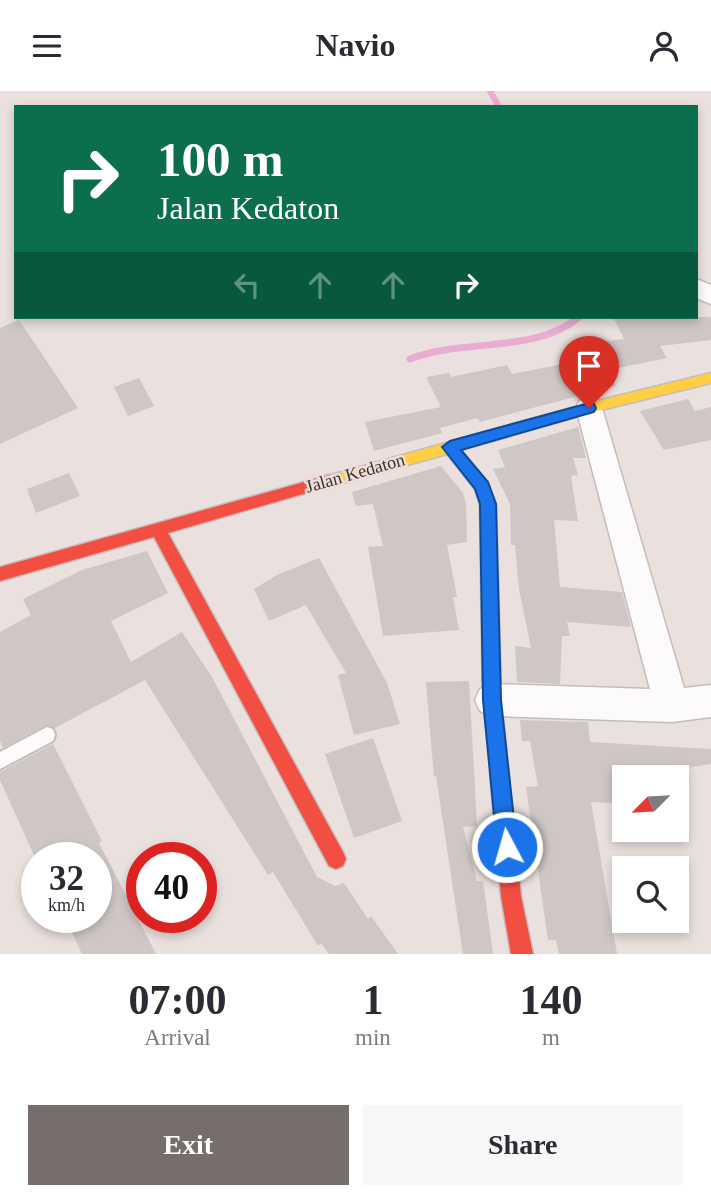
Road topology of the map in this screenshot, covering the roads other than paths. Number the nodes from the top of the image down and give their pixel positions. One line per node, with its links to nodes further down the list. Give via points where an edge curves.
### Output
1 (711, 378): 2 (street, Jalan Kedaton)
2 (589, 408): 3 (street, Jalan Kedaton); 8 (street)
3 (450, 447): 4 (street, Jalan Kedaton); 6 (street, via 482,486 488,504)
4 (158, 529): 5 (street, Jalan Kedaton); 11 (street)
5 (0, 574)
6 (492, 700): 8 (street); 12 (street, via 511,896)
7 (711, 701): 8 (street)
8 (672, 706)
9 (47, 735): 10 (lane)
10 (0, 761)
11 (336, 859)
12 (522, 954)

